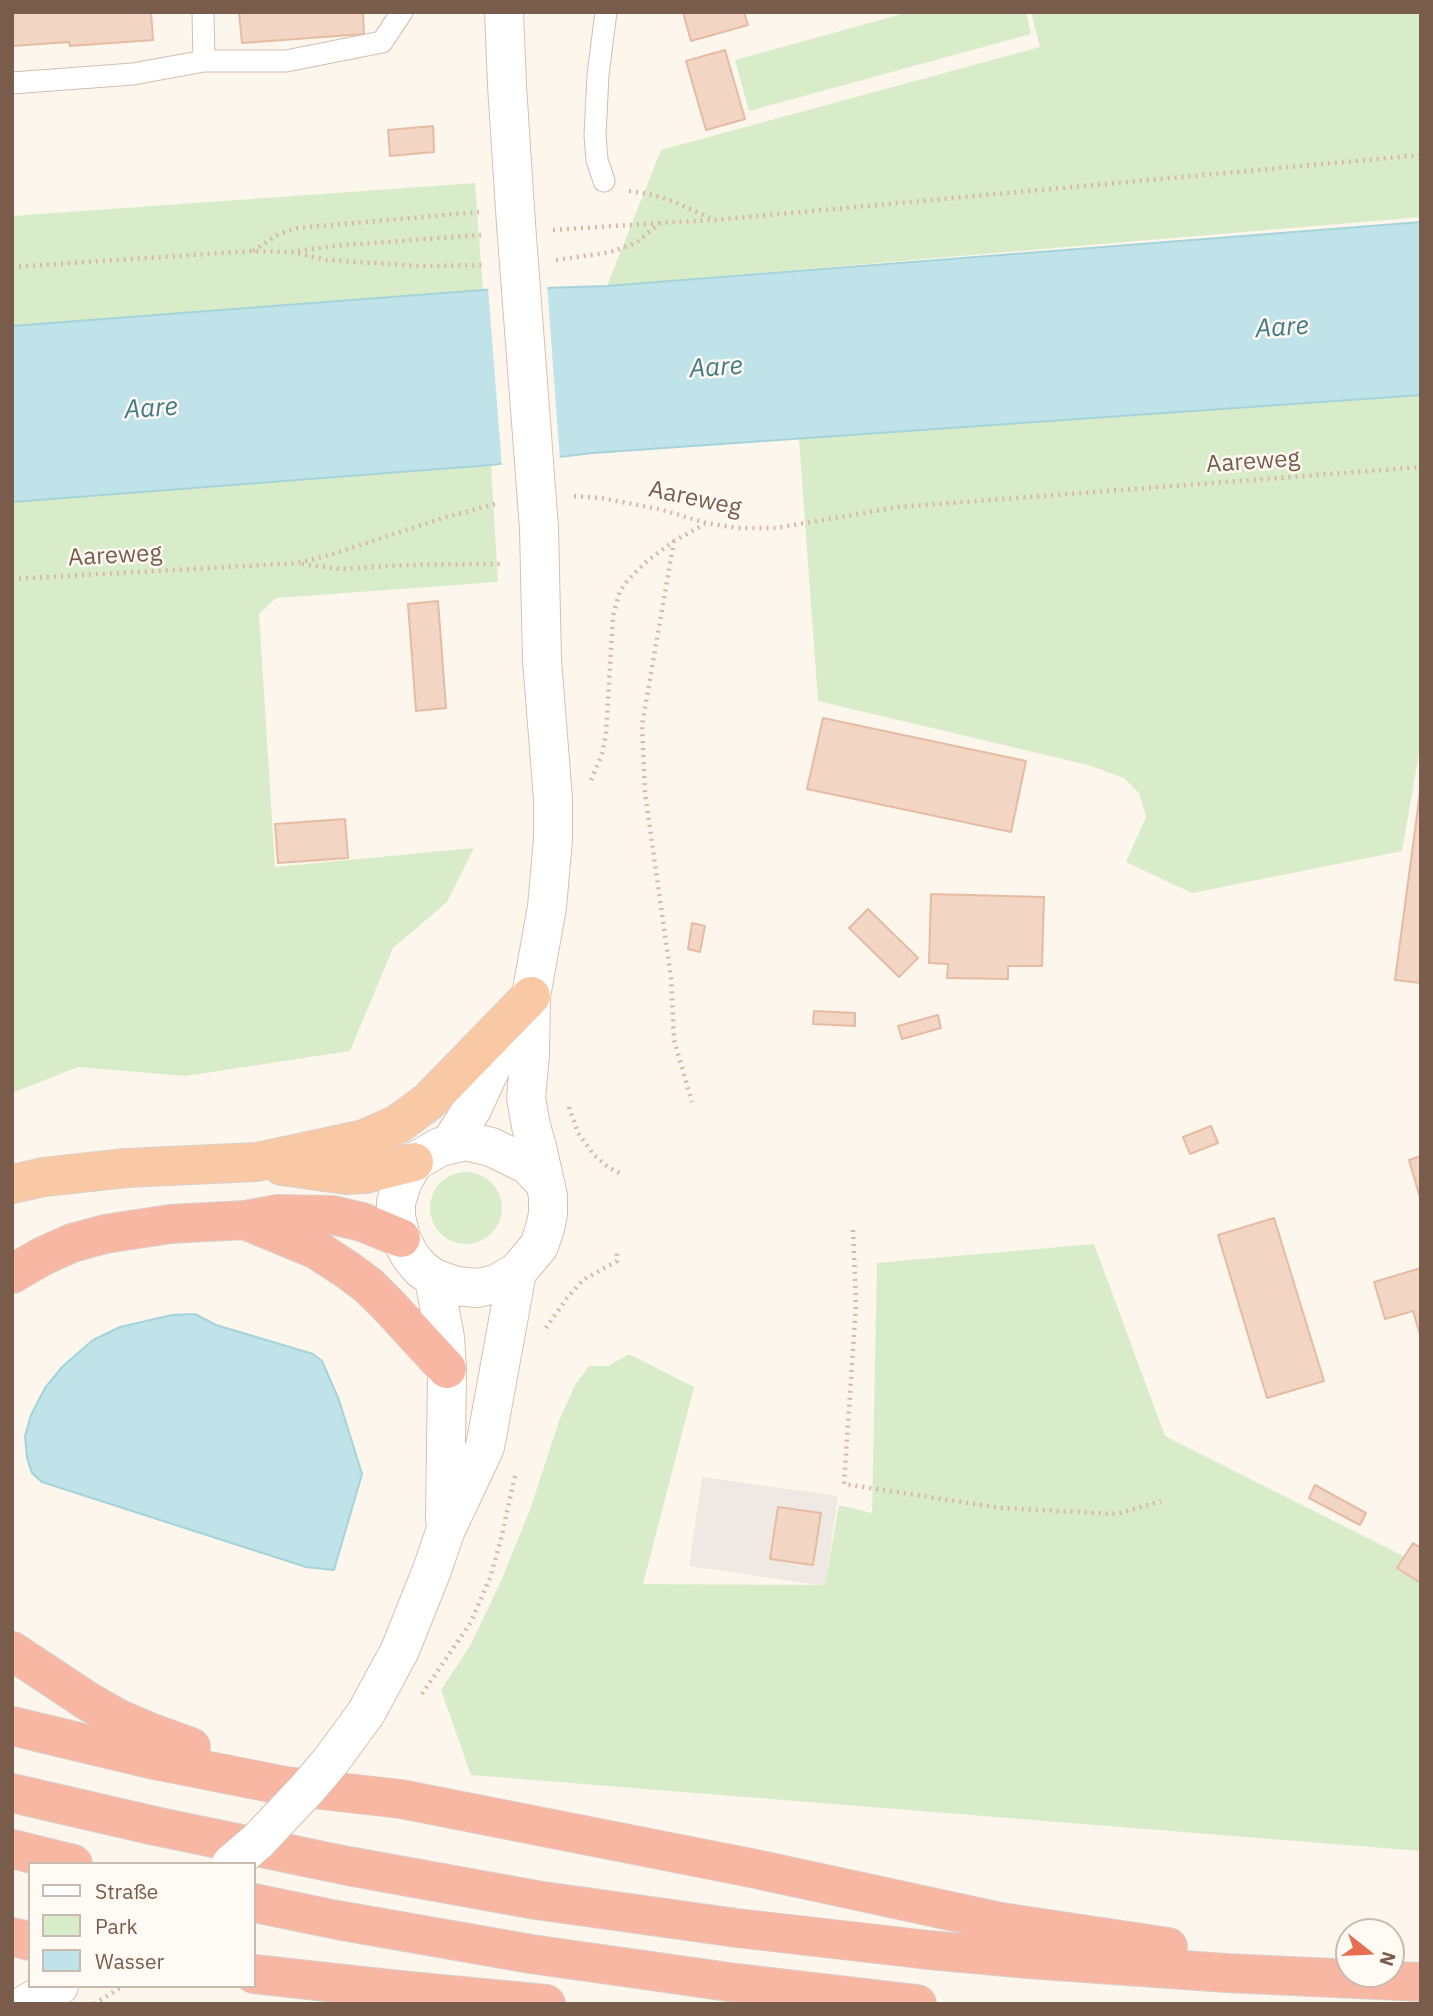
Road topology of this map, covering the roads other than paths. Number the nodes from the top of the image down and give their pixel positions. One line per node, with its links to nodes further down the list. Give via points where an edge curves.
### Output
1 (203, 12): 5 (lane)
2 (402, 12): 5 (lane, via 382,41 286,61)
3 (504, 12): 8 (main road, bridge, via 553,799 547,907)
4 (606, 12): 7 (lane, via 595,135)
5 (204, 61): 6 (lane, via 133,74)
6 (12, 83)
7 (604, 181)
8 (531, 996): 9 (main road); 10 (highway, via 428,1102 398,1124 364,1139); 12 (main road, via 526,1098)
9 (450, 1143): 11 (main road); 12 (main road, via 466,1141 491,1147 528,1165)
10 (257, 1162): 11 (highway, via 346,1175); 13 (highway, via 126,1168)
11 (414, 1162): 15 (main road, via 396,1202)
12 (544, 1182): 16 (main road, via 548,1196 545,1228 539,1245)
13 (12, 1184)
14 (245, 1220): 15 (highway, via 278,1214 332,1215); 17 (highway, via 105,1234 72,1243); 19 (highway, via 317,1250 349,1271 388,1305)
15 (401, 1238): 18 (main road, via 410,1256)
16 (517, 1272): 18 (main road, via 477,1288); 20 (main road, via 485,1447)
17 (12, 1274)
18 (433, 1278): 19 (main road)
19 (447, 1369): 20 (main road)
20 (444, 1532): 27 (main road, bridge, via 400,1650 366,1713 307,1789)
21 (12, 1651): 24 (highway, via 89,1702 146,1731)
22 (12, 1726): 24 (highway, via 286,1786)
23 (12, 1793): 30 (highway, via 348,1867 723,1927 1028,1959)
24 (401, 1799): 30 (highway, via 1001,1922)
25 (12, 1849): 26 (highway)
26 (65, 1862)
27 (234, 1862)
28 (256, 1903): 34 (highway, via 544,1956)
29 (256, 1974): 33 (highway)
30 (1408, 1981)
31 (55, 1988): 32 (main road)
32 (26, 2004)
33 (546, 2004)
34 (917, 2004)

